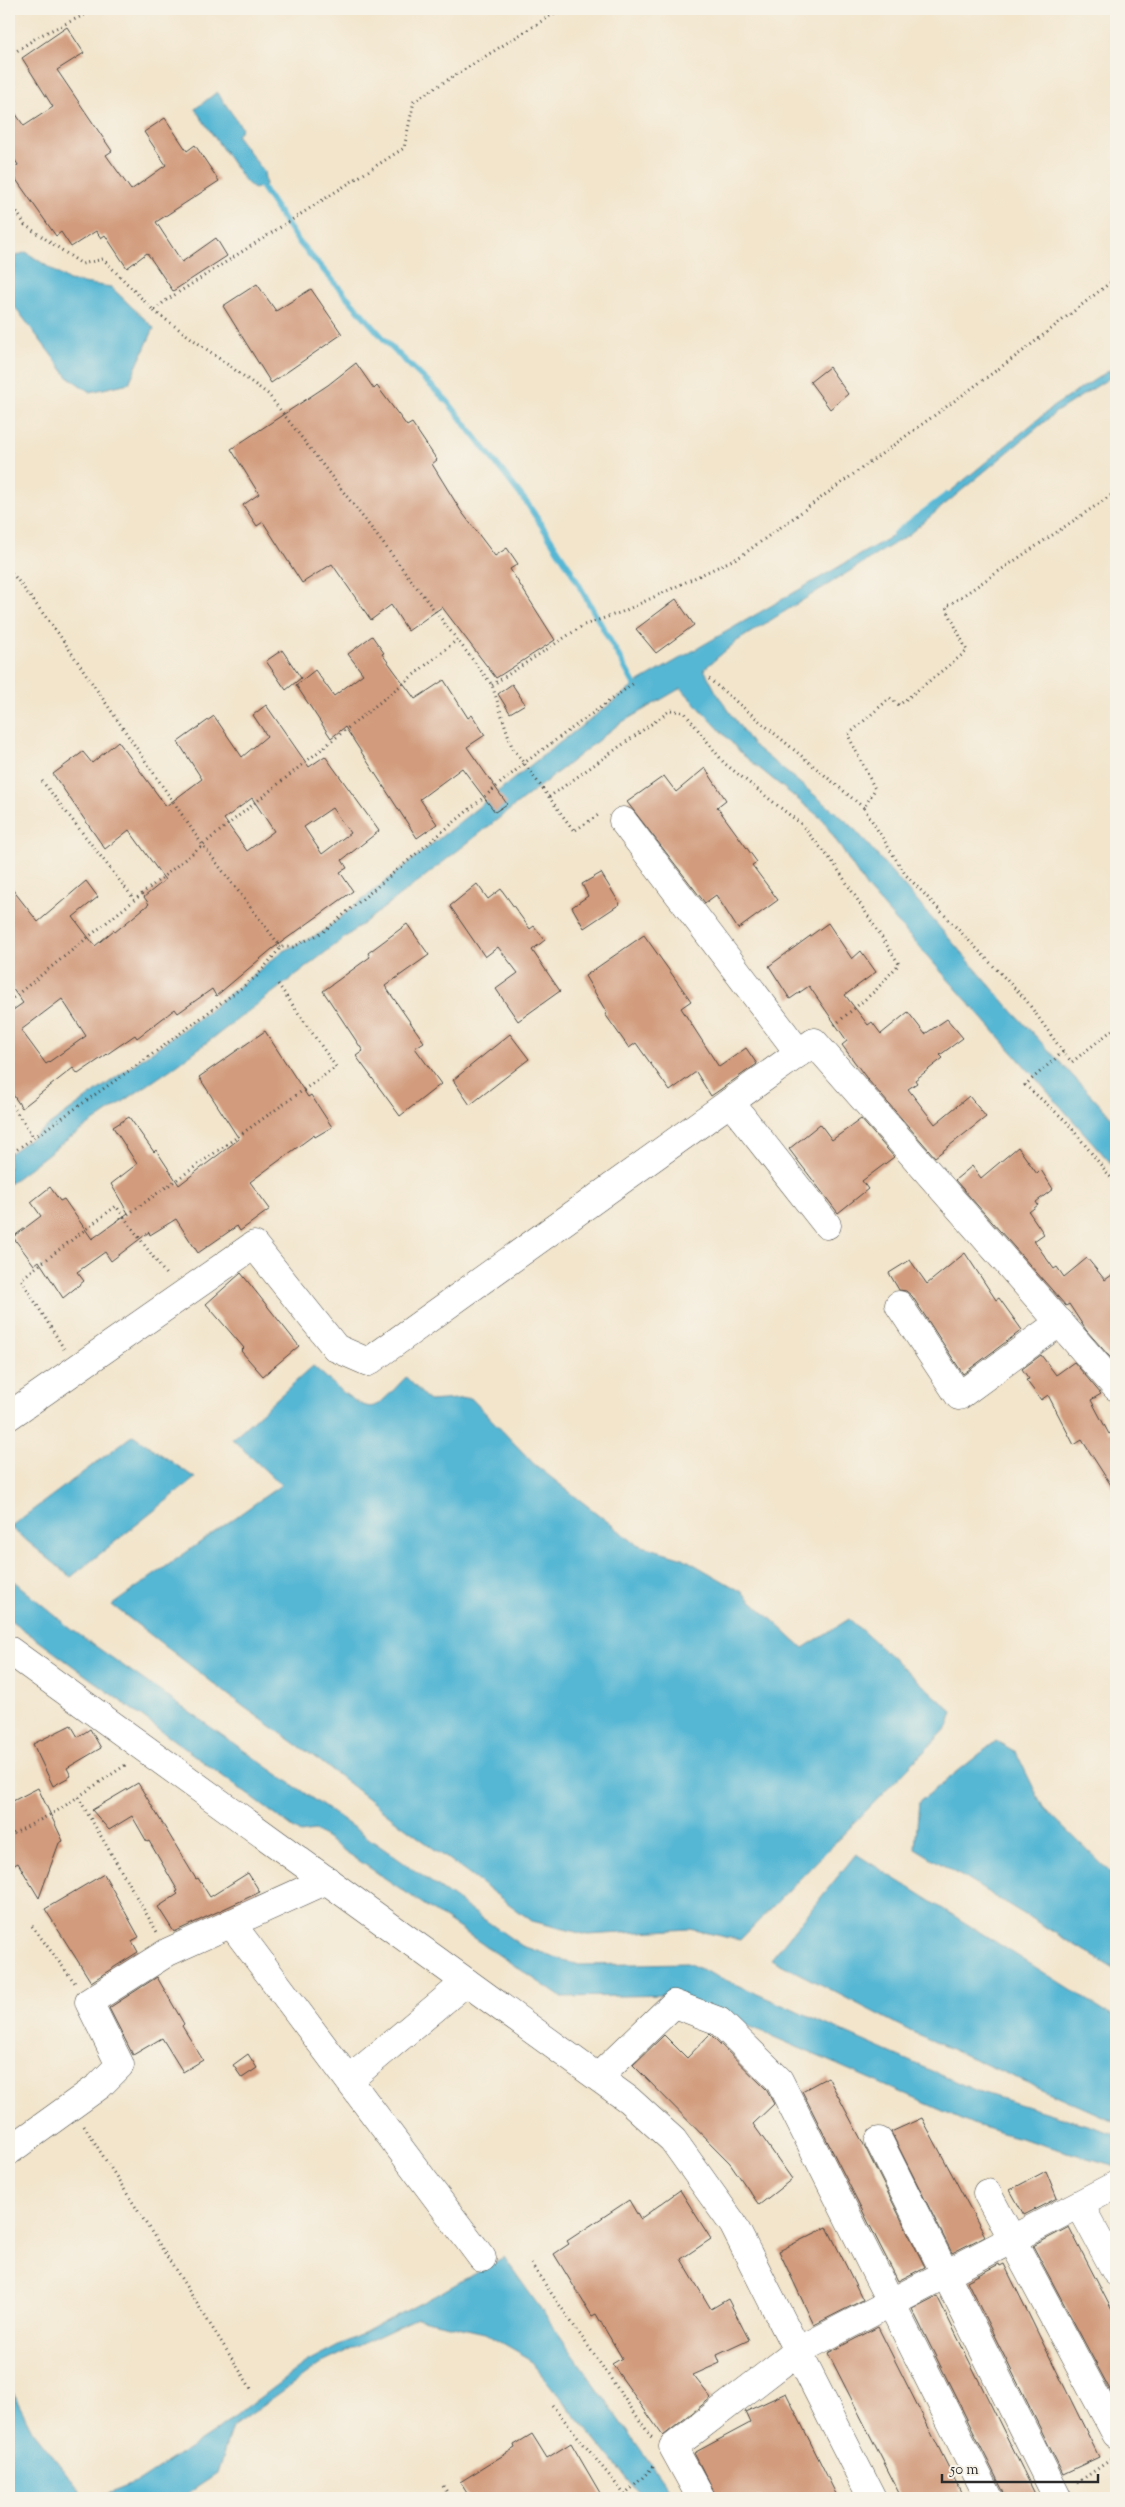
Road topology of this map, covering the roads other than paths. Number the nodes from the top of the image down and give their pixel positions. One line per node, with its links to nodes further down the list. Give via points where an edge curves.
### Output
1 (623, 821): 2 (street)
2 (806, 1047): 3 (street); 6 (street)
3 (730, 1102): 4 (street); 8 (street, via 368,1362 336,1348 254,1245)
4 (827, 1226)
5 (899, 1305): 6 (street, via 959,1396)
6 (1060, 1322): 7 (street)
7 (1116, 1387)
8 (9, 1416)
9 (9, 1650): 10 (street)
10 (327, 1880): 11 (street); 12 (street)
11 (231, 1923): 14 (street); 16 (street, via 168,1952 89,2002 120,2065 100,2086)
12 (466, 1982): 13 (street); 14 (street)
13 (598, 2077): 24 (street, via 674,2004 719,2021 779,2080); 25 (street, via 630,2100 673,2140 733,2224)
14 (349, 2080): 21 (street)
15 (879, 2141): 23 (street)
16 (9, 2151)
17 (1116, 2185): 19 (street)
18 (987, 2193): 20 (street)
19 (1080, 2205): 20 (street); 22 (street)
20 (1013, 2240): 23 (street); 26 (street)
21 (482, 2258)
22 (1116, 2272)
23 (946, 2274): 24 (street); 27 (street)
24 (891, 2303): 25 (street); 30 (street)
25 (798, 2351): 28 (street, via 669,2451); 29 (street)
26 (1116, 2434)
27 (1057, 2497)
28 (701, 2498)
29 (872, 2498)
30 (988, 2498)

